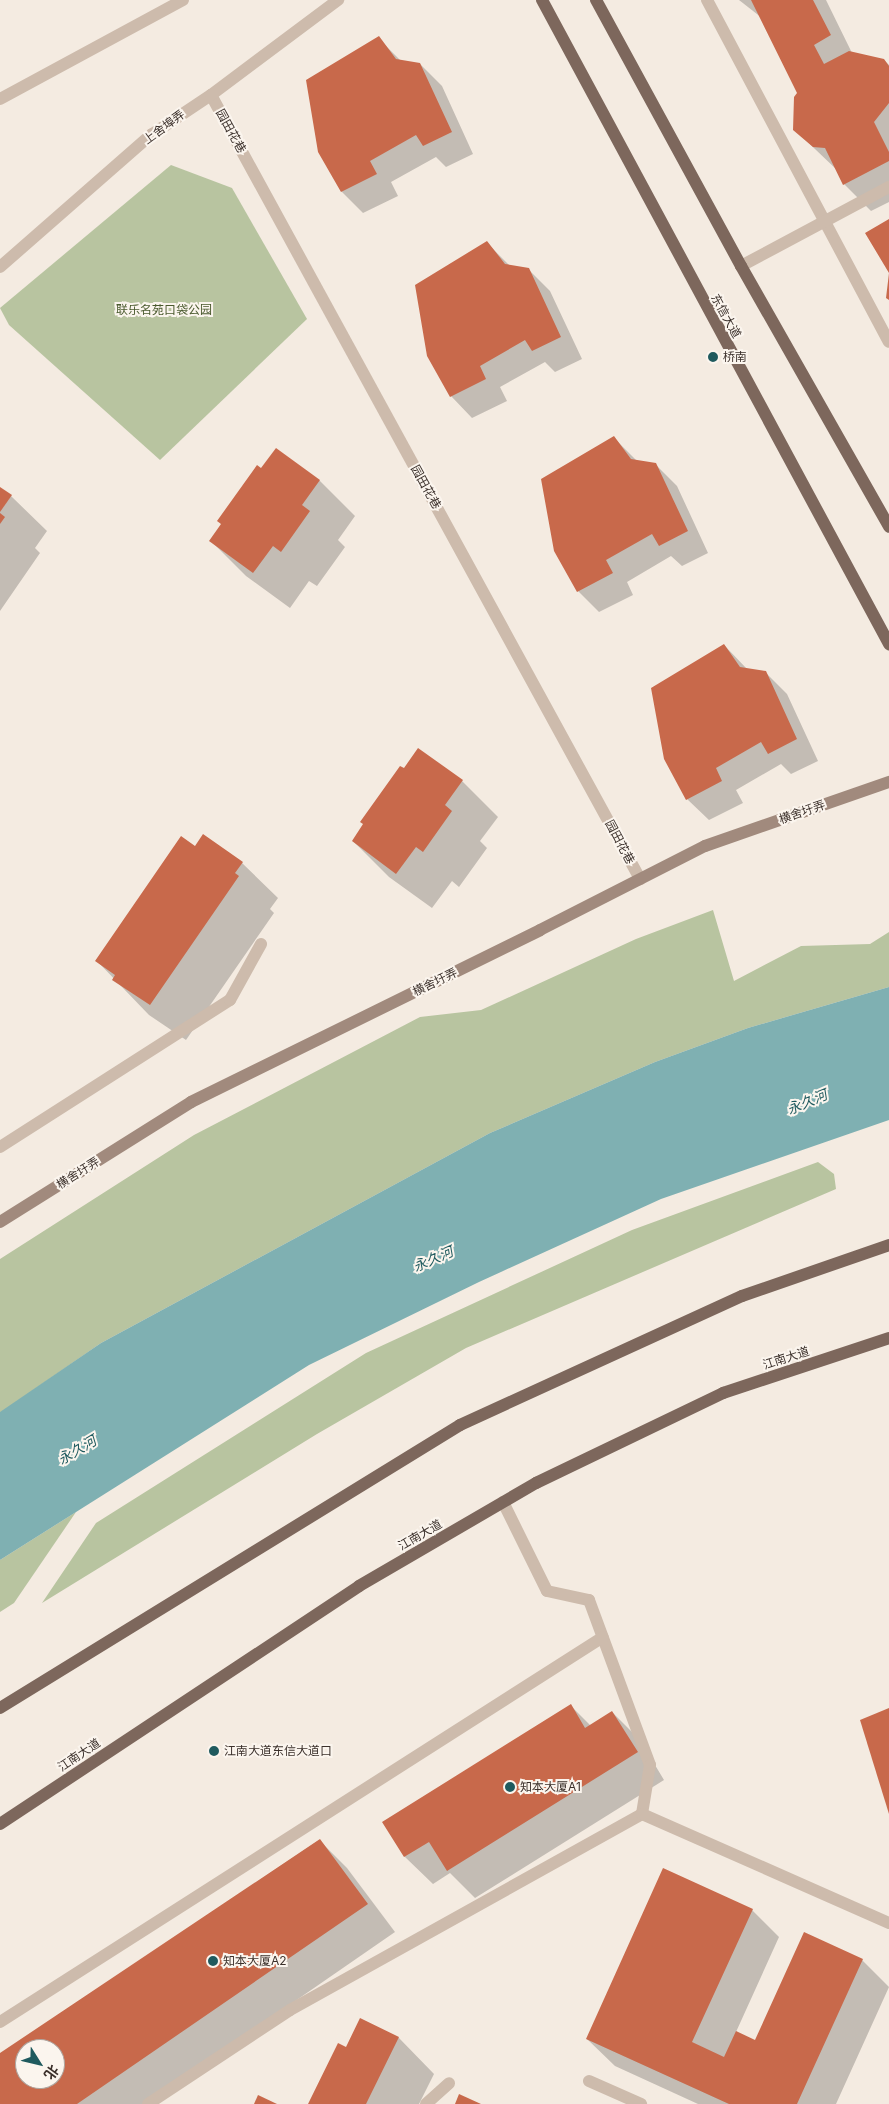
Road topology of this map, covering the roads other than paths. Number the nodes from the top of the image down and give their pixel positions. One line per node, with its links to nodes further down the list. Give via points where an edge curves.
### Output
1 (183, 0): 7 (street)
2 (338, 0): 6 (street, 上舍埠弄)
3 (542, 0): 14 (main road, 东信大道)
4 (596, 0): 10 (main road)
5 (707, 0): 9 (street)
6 (211, 95): 11 (street, 上舍埠弄, via 151,135); 16 (street, 园田花巷)
7 (0, 99)
8 (889, 187): 9 (street)
9 (825, 221): 10 (street); 12 (street)
10 (741, 266): 13 (main road)
11 (0, 267)
12 (889, 342)
13 (889, 527)
14 (889, 644)
15 (889, 782): 16 (street, 横舍圩弄, via 705,846)
16 (640, 879): 19 (street, 横舍圩弄, via 191,1102)
17 (261, 944): 18 (street, via 230,1000)
18 (0, 1147)
19 (0, 1222)
20 (889, 1245): 24 (main road, via 742,1296 460,1425)
21 (889, 1338): 22 (main road, 江南大道, via 723,1393)
22 (503, 1502): 23 (street, via 547,1590 589,1600); 26 (main road, 江南大道, via 359,1586)
23 (603, 1637): 25 (street, via 650,1765); 28 (street)
24 (0, 1708)
25 (642, 1814): 27 (street); 31 (street, via 290,2010)
26 (0, 1824)
27 (889, 1923)
28 (0, 2022)
29 (589, 2081): 33 (street)
30 (449, 2082): 32 (street)
31 (148, 2104)
32 (426, 2104)
33 (640, 2104)

